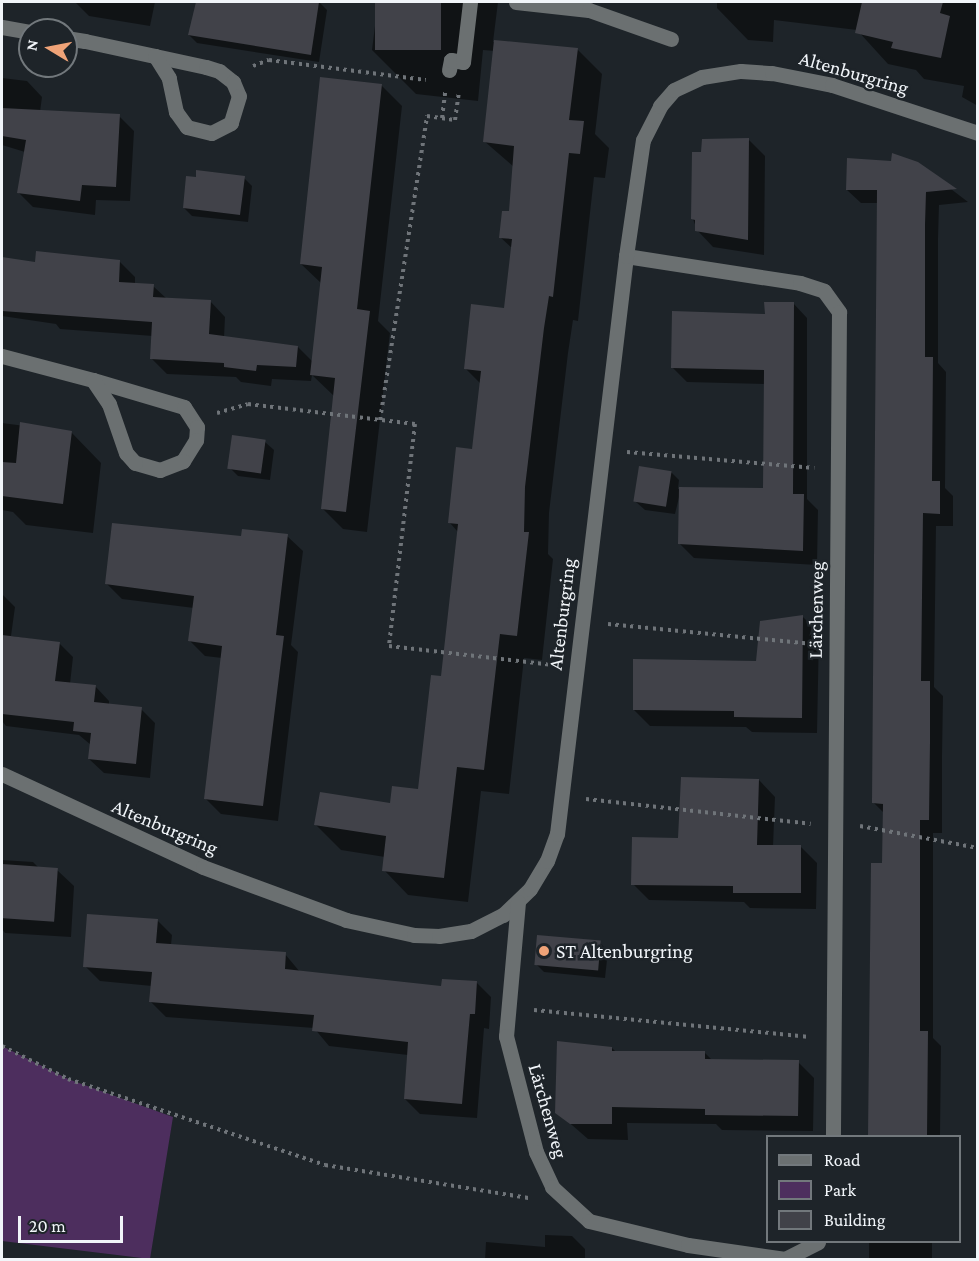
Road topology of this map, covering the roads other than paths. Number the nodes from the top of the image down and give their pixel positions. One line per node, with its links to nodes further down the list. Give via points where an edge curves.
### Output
1 (470, 2): 10 (street, via 463,62 451,60)
2 (516, 2): 3 (street)
3 (554, 4): 4 (street)
4 (589, 6): 7 (street)
5 (2, 27): 6 (street)
6 (18, 30)
7 (671, 39)
8 (78, 40): 9 (street)
9 (155, 56): 9 (street, via 169,78 176,112 187,127 200,133 219,131 235,117 239,96 226,75)
10 (448, 76)
11 (978, 133): 12 (street, Altenburgring, via 795,76 741,71 702,77 674,90 650,121 643,140)
12 (626, 256): 16 (street, Altenburgring, via 557,834 547,861); 17 (street, Lärchenweg, via 800,283 832,298 840,325)
13 (2, 356): 14 (street)
14 (93, 380): 14 (street, via 184,407 194,420 196,440 183,461 160,470 147,469 126,453 109,404)
15 (2, 774): 16 (street, Altenburgring, via 203,867 346,920 414,935 446,935 488,925)
16 (518, 902): 18 (street, Lärchenweg, via 506,1036 536,1152 552,1187 589,1221 613,1229 767,1259 785,1259)
17 (833, 1135)
18 (817, 1243)

